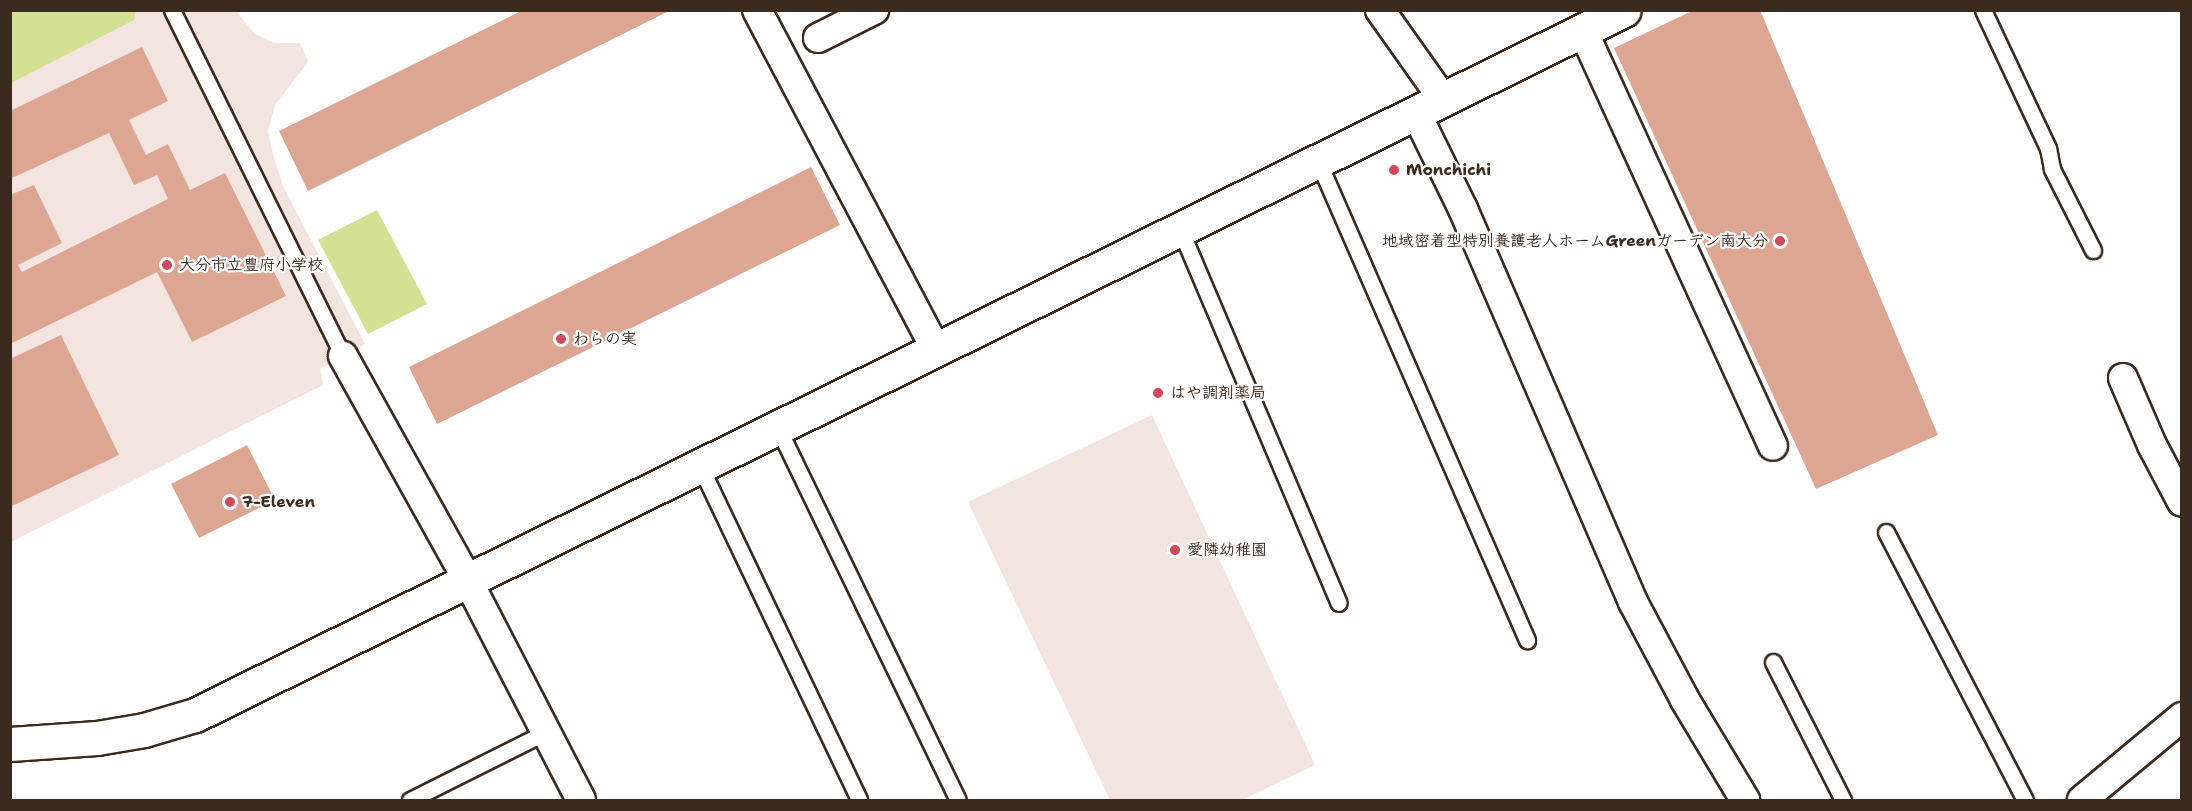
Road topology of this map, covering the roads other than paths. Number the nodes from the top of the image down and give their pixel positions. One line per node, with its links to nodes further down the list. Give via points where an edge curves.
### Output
1 (172, 10): 14 (lane)
2 (757, 10): 13 (street)
3 (874, 10): 8 (street)
4 (1380, 10): 9 (street)
5 (1624, 10): 7 (street)
6 (1983, 10): 12 (lane, via 2048,148 2052,169)
7 (1583, 31): 9 (street); 17 (street)
8 (818, 38)
9 (1429, 106): 10 (street); 32 (street, via 1463,209 1633,602 1684,700)
10 (1318, 161): 11 (street); 23 (lane)
11 (1180, 229): 13 (street); 22 (lane)
12 (2093, 250)
13 (936, 349): 16 (street)
14 (343, 356): 21 (street)
15 (2123, 378): 19 (street)
16 (778, 428): 18 (street); 31 (lane)
17 (1773, 446)
18 (700, 466): 21 (street); 30 (lane)
19 (2181, 502)
20 (1886, 532): 34 (lane)
21 (468, 581): 26 (street); 27 (street, via 195,715 97,738)
22 (1340, 603)
23 (1527, 640)
24 (1773, 662): 33 (lane)
25 (2181, 717): 35 (street)
26 (546, 732): 28 (lane); 29 (street)
27 (10, 744)
28 (410, 801)
29 (581, 801)
30 (860, 801)
31 (958, 801)
32 (1745, 801)
33 (1843, 801)
34 (2025, 801)
35 (2082, 801)

